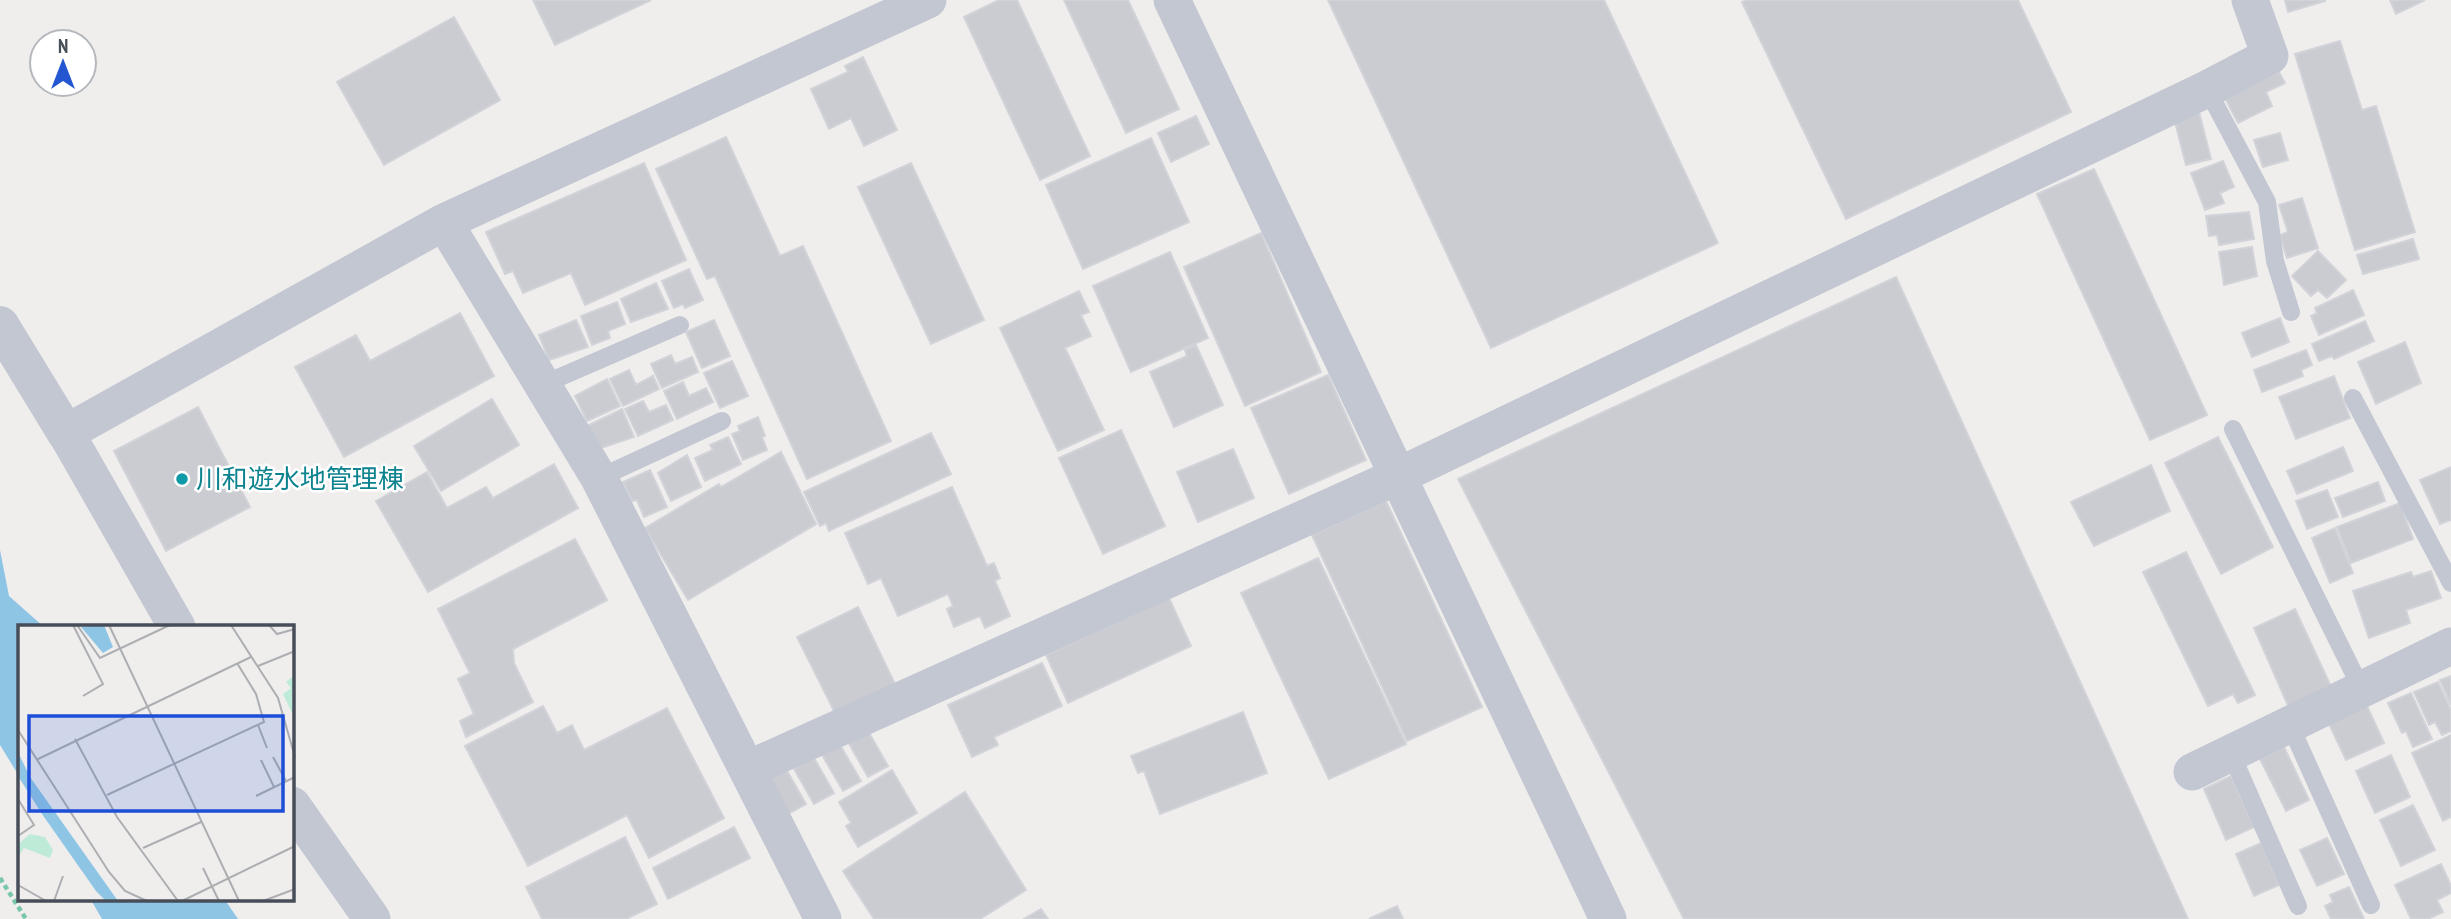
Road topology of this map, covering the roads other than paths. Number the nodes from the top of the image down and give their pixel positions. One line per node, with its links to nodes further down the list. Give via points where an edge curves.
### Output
1 (928, 0): 5 (street)
2 (1172, 0): 14 (street)
3 (2250, 0): 4 (street, via 2270,56)
4 (2207, 89): 6 (lane, via 2267,202 2275,261); 14 (street)
5 (444, 222): 9 (street); 13 (street)
6 (2291, 312)
7 (0, 325): 13 (street)
8 (680, 325): 9 (lane)
9 (544, 384): 15 (street)
10 (2353, 398): 16 (lane)
11 (722, 421): 15 (lane)
12 (2233, 429): 19 (lane)
13 (66, 433): 17 (street)
14 (1398, 477): 22 (street); 29 (street)
15 (599, 478): 22 (street)
16 (2451, 583)
17 (176, 625)
18 (2451, 646): 19 (street)
19 (2362, 690): 20 (street)
20 (2290, 725): 21 (street); 25 (lane)
21 (2231, 753): 23 (street); 26 (lane)
22 (748, 769): 28 (street)
23 (2192, 772)
24 (294, 808): 27 (street)
25 (2371, 905)
26 (2298, 906)
27 (372, 919)
28 (823, 919)
29 (1608, 919)

